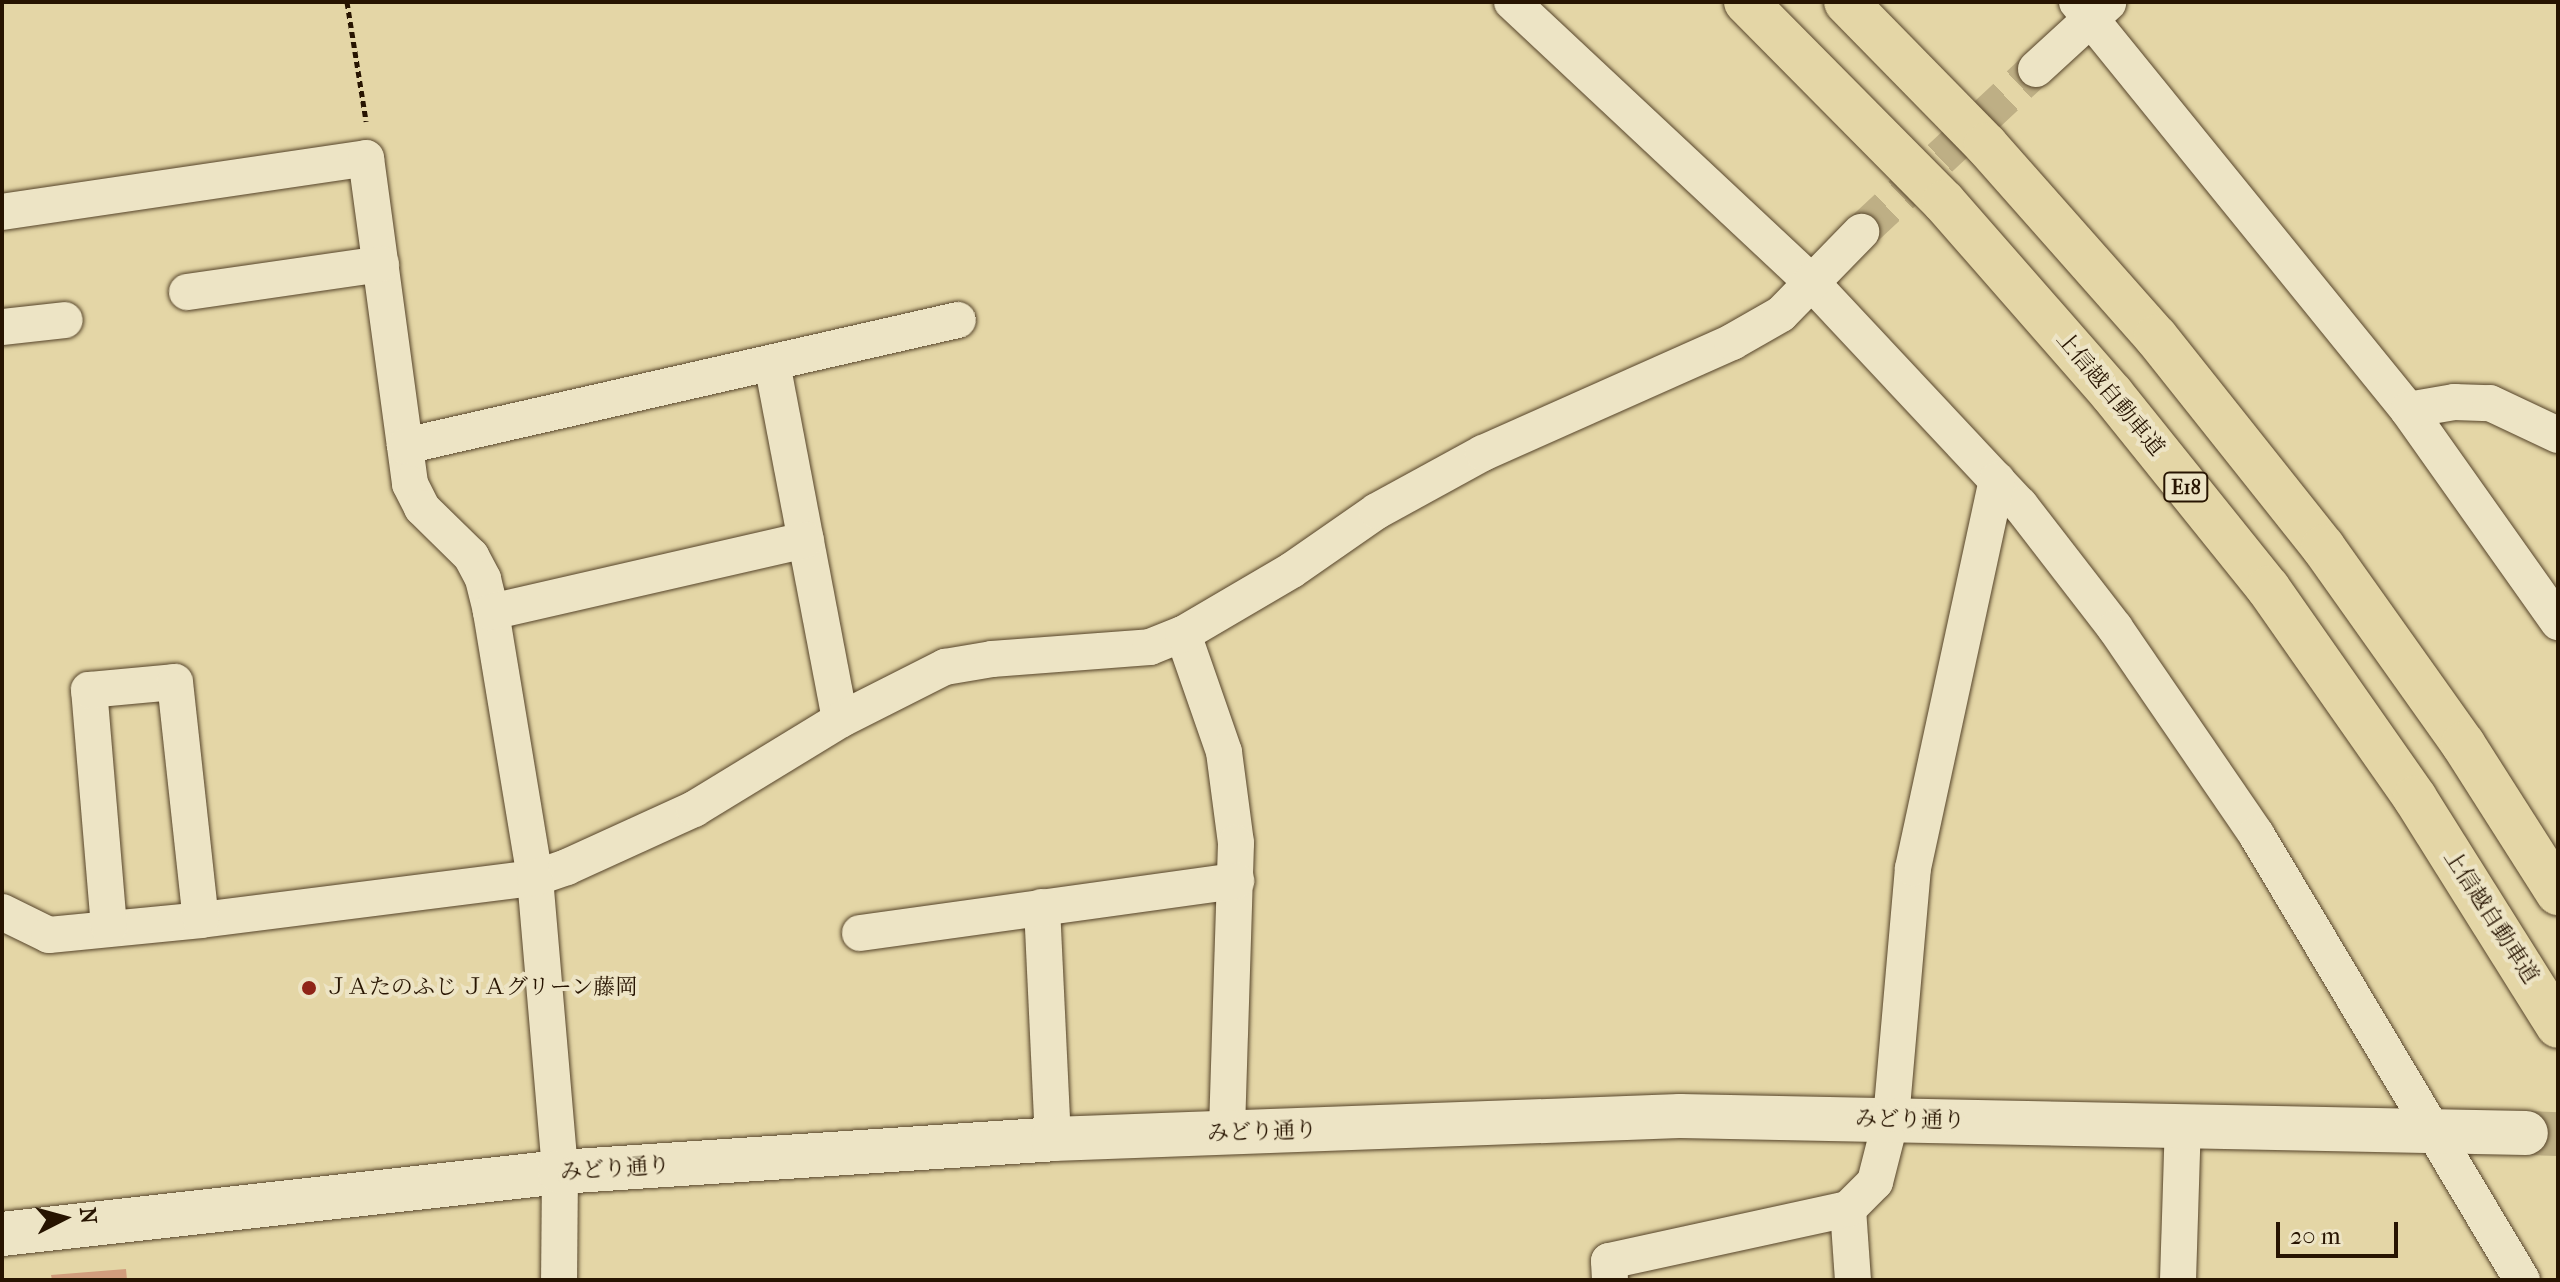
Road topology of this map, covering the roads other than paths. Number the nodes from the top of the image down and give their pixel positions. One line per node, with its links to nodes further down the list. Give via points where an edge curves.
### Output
1 (1512, 2): 9 (street)
2 (1746, 2): 32 (highway, 上信越自動車道 / E18, via 1944,202 2112,394 2268,588 2415,798)
3 (1846, 2): 26 (highway, via 1986,145 2156,337 2323,547 2463,744)
4 (2093, 8): 5 (street); 15 (street)
5 (2036, 69)
6 (2, 212): 8 (street, via 366,158)
7 (1861, 232): 9 (street)
8 (381, 264): 10 (street); 17 (street)
9 (1811, 282): 18 (street); 22 (street, via 1781,314 1732,342 1483,453 1377,511 1292,570)
10 (187, 292)
11 (65, 320): 13 (street)
12 (958, 320): 14 (street)
13 (2, 327)
14 (772, 363): 17 (street); 19 (street)
15 (2408, 410): 16 (street, via 2454,402 2490,403); 21 (street)
16 (2558, 435)
17 (405, 446): 20 (street, via 410,484 422,508 471,556)
18 (1997, 480): 33 (street, via 1913,868); 35 (street, via 2115,628 2256,834)
19 (806, 540): 20 (street); 23 (street)
20 (491, 612): 24 (street)
21 (2558, 622)
22 (1183, 634): 23 (street, via 1150,647 945,667); 25 (street, via 1224,752)
23 (840, 720): 24 (street, via 694,809)
24 (535, 878): 29 (street); 39 (street)
25 (1236, 881): 27 (street); 36 (street)
26 (2558, 893)
27 (1042, 907): 31 (street); 38 (street)
28 (2, 912): 30 (street, via 49,935)
29 (201, 920): 30 (street); 30 (street, via 175,682 89,690)
30 (109, 927)
31 (860, 933)
32 (2558, 1026)
33 (1891, 1119): 34 (street, みどり通り); 36 (street, みどり通り, via 1680,1116); 40 (street, via 1875,1182)
34 (2183, 1124): 35 (street, みどり通り); 45 (street)
35 (2435, 1130): 37 (street, みどり通り); 46 (street)
36 (1227, 1133): 38 (street, みどり通り)
37 (2526, 1133)
38 (1053, 1139): 39 (street, みどり通り)
39 (560, 1172): 41 (street, みどり通り); 42 (street)
40 (1848, 1209): 43 (street, via 1609,1261); 44 (street)
41 (2, 1234)
42 (562, 1277)
43 (1610, 1280)
44 (1853, 1280)
45 (2178, 1280)
46 (2522, 1280)

